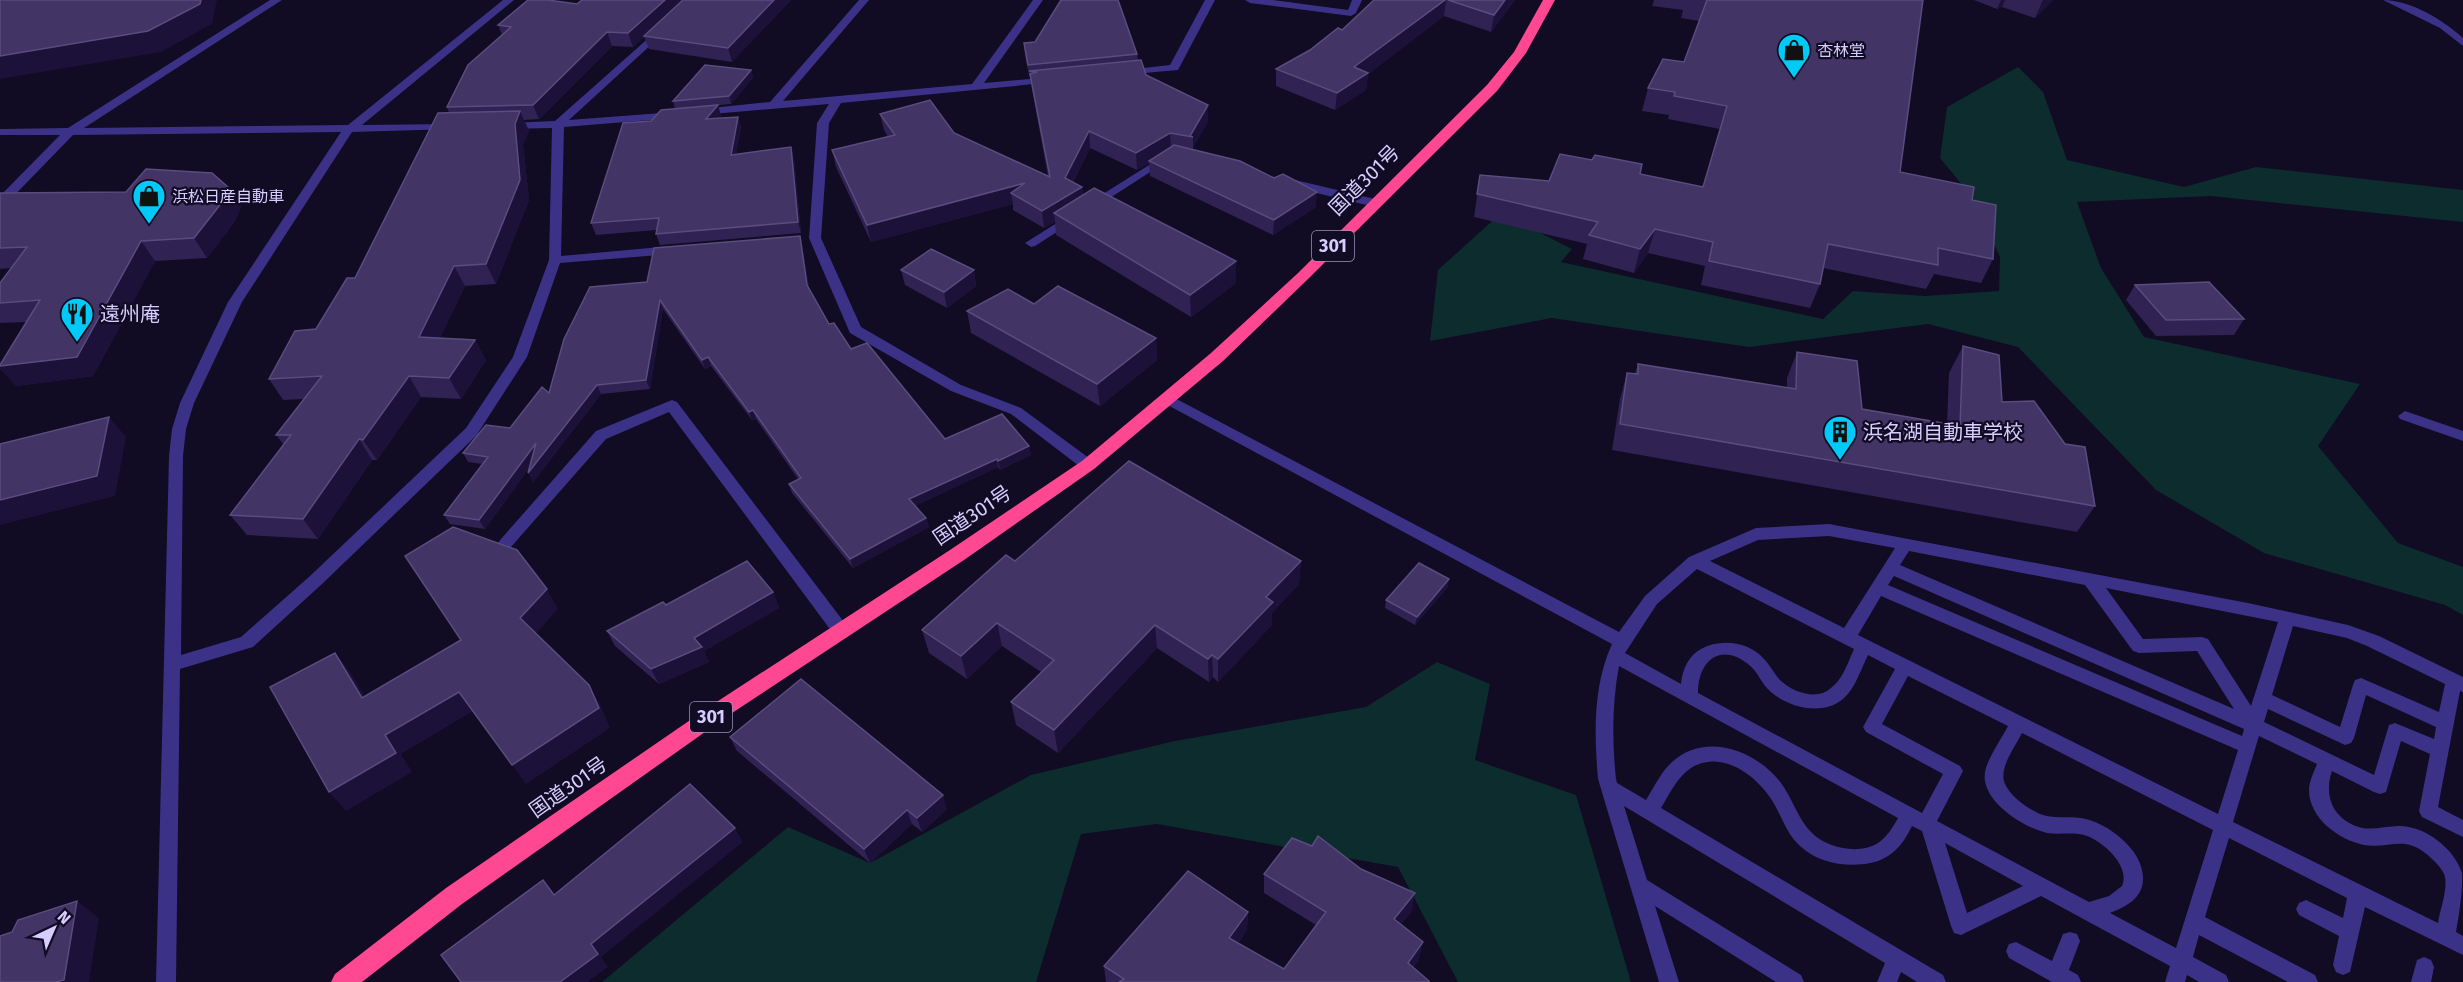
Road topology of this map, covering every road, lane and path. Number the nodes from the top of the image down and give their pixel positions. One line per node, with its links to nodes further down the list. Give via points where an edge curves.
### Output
1 (277, 0): 22 (street)
2 (509, 0): 20 (street)
3 (864, 0): 16 (street)
4 (1038, 0): 14 (street)
5 (1210, 0): 12 (street, via 1174,68)
6 (1250, 0): 7 (street, via 1352,12)
7 (1356, 0)
8 (1549, 0): 26 (highway, 国道301号 / 301, via 1520,53 1492,88)
9 (2388, 0): 11 (street, via 2444,26)
10 (668, 23): 17 (street)
11 (2463, 43)
12 (1115, 74)
13 (1057, 79): 14 (street)
14 (976, 86): 15 (street)
15 (836, 101): 16 (street); 33 (street, via 823,123 809,238 855,330 956,388 1016,411)
16 (773, 106): 17 (street)
17 (558, 124): 18 (street); 29 (street)
18 (500, 126)
19 (465, 127): 20 (street)
20 (348, 130): 22 (street); 45 (street, via 235,302 187,404 176,456)
21 (0, 132): 22 (street)
22 (68, 133): 25 (street)
23 (1183, 156): 27 (street, via 1172,154)
24 (1275, 179): 26 (street)
25 (0, 203)
26 (1375, 203): 30 (highway, 国道301号 / 301, via 1285,293)
27 (1031, 243)
28 (685, 249): 29 (street)
29 (555, 260): 45 (street, via 520,357 471,432 247,642)
30 (1167, 399): 33 (highway, 国道301号 / 301); 44 (street)
31 (2405, 416): 32 (street)
32 (2463, 436)
33 (1088, 465): 41 (highway, 国道301号 / 301)
34 (506, 543): 41 (street, via 601,435 672,405)
35 (1905, 545): 36 (street, via 1829,530 1756,534); 37 (street); 38 (street)
36 (1695, 561): 42 (street); 44 (street, via 1651,600)
37 (1891, 568): 39 (street); 52 (street)
38 (2091, 580): 40 (street); 52 (street, via 2139,646 2202,644)
39 (1878, 588): 42 (street); 53 (street)
40 (2287, 618): 47 (street, via 2373,641); 49 (street)
41 (841, 631): 79 (highway, 国道301号 / 301, via 454,896)
42 (1847, 638): 43 (street)
43 (1864, 646): 46 (street); 48 (street, via 1842,686 1828,699 1796,699 1774,685 1753,658 1741,651 1717,649 1698,658 1693,667)
44 (1619, 649): 48 (street); 56 (street, via 1607,686 1604,738)
45 (171, 665): 78 (street)
46 (1905, 666): 50 (street); 59 (street, via 1872,727 1954,771)
47 (2458, 682): 51 (street)
48 (1690, 696): 58 (street)
49 (2262, 698): 51 (street, via 2345,738 2361,685); 52 (street)
50 (2018, 723): 60 (street); 66 (street, via 1994,772 1993,780 2004,796 2038,822 2080,825 2101,834 2119,848 2131,868 2131,891 2119,900)
51 (2445, 723): 54 (street)
52 (2254, 725): 53 (street); 55 (street)
53 (2247, 746): 60 (street)
54 (2440, 750): 55 (street, via 2395,730 2380,786); 61 (street, via 2428,811)
55 (2327, 760): 69 (street, via 2319,799 2337,824 2360,836 2407,835 2428,845 2448,863 2455,882)
56 (1610, 788): 57 (street); 62 (street)
57 (1649, 811): 58 (street, via 1682,764 1706,754 1734,758 1759,771 1779,795 1795,826 1812,845 1824,851 1852,857 1877,854 1897,839); 73 (street)
58 (1909, 814): 59 (street)
59 (1928, 825): 63 (street); 63 (street, via 1961,926)
60 (2223, 825): 64 (street); 67 (street)
61 (2463, 829)
62 (1640, 885): 76 (street); 80 (street)
63 (2042, 886): 66 (street)
64 (2358, 893): 68 (street); 69 (street)
65 (2306, 909): 68 (street)
66 (2088, 911): 74 (street)
67 (2194, 922): 74 (street); 86 (street)
68 (2350, 932): 75 (street)
69 (2445, 937): 71 (street)
70 (2070, 941): 77 (street)
71 (2463, 946)
72 (2016, 951): 77 (street)
73 (1897, 959): 82 (street); 83 (street)
74 (2181, 961): 84 (street); 85 (street)
75 (2343, 965)
76 (1767, 975): 81 (street)
77 (2064, 978)
78 (166, 982)
79 (343, 982)
80 (1669, 982)
81 (1794, 982)
82 (1887, 982)
83 (1936, 982)
84 (2175, 982)
85 (2219, 982)
86 (2308, 982)

